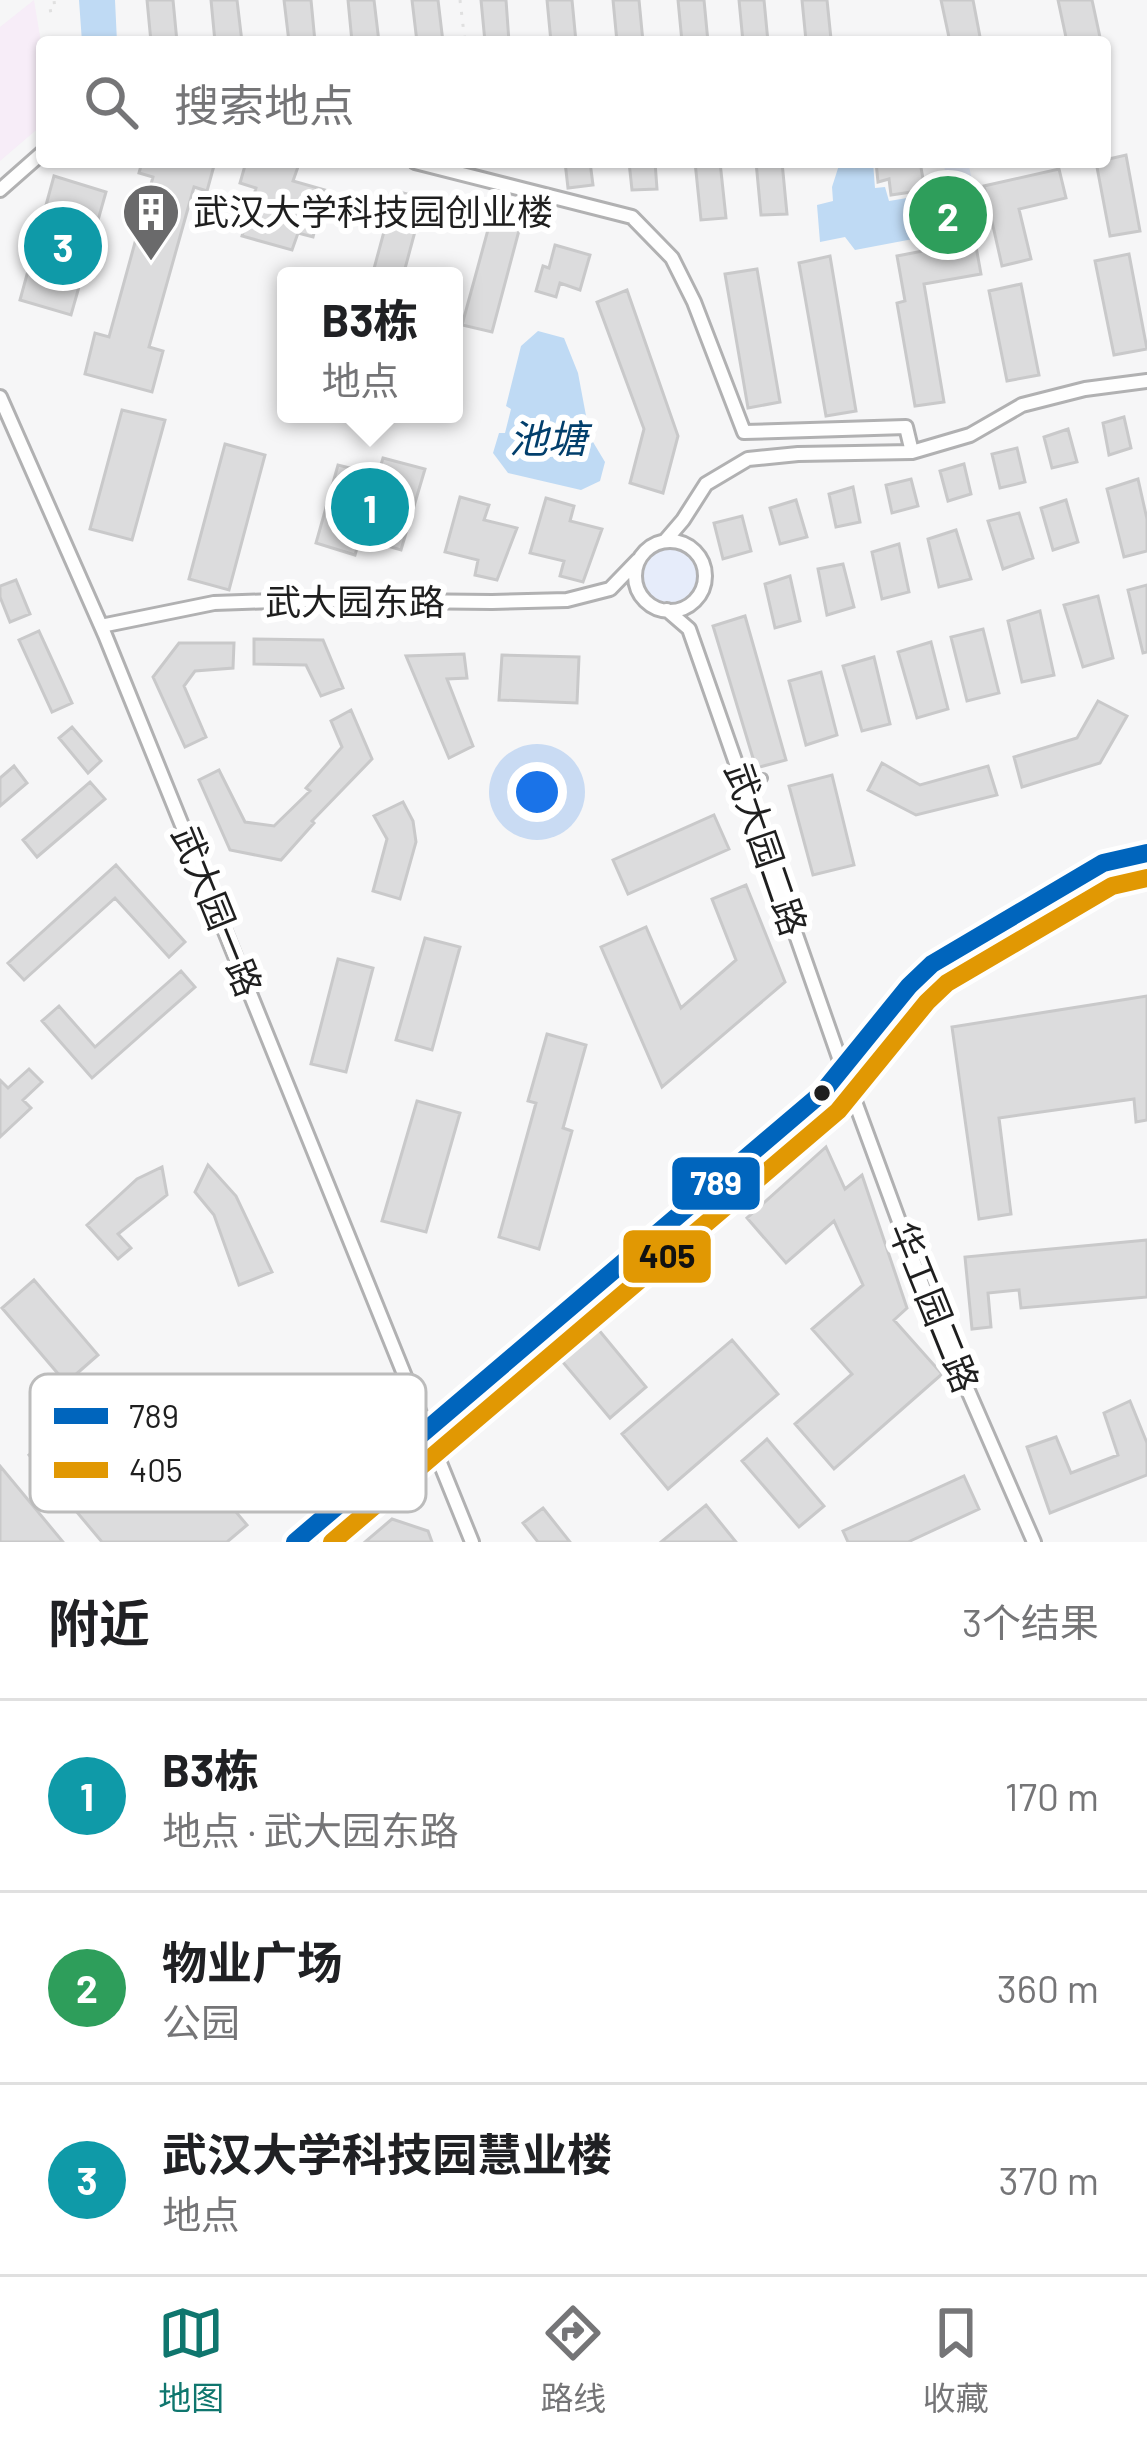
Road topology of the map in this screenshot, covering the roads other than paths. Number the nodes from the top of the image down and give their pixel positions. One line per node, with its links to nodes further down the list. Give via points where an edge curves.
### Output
1 (36, 158): 3 (street)
2 (438, 168): 6 (street, via 632,218 672,258 744,432 906,427)
3 (0, 190)
4 (1147, 381): 6 (street, via 1022,405 970,435)
5 (0, 397): 15 (street, 武大园一路)
6 (912, 452): 7 (street, via 748,459 706,484)
7 (683, 520): 8 (street); 9 (street)
8 (665, 541): 9 (street); 10 (street)
9 (697, 553): 12 (street, via 705,574)
10 (639, 560): 11 (street); 13 (street, via 636,582)
11 (610, 590): 13 (street); 15 (street, 武大园东路, via 567,600 214,603)
12 (698, 596): 14 (street); 16 (street)
13 (646, 601): 14 (street)
14 (667, 610): 16 (street)
15 (101, 626): 21 (street, 武大园一路)
16 (689, 629): 18 (street, 武大园二路)
17 (763, 778): 18 (lane)
18 (743, 785): 20 (street, 武大园二路)
19 (1147, 853): 20 (street, via 1103,863 932,964)
20 (843, 1070): 22 (street); 26 (street, 华工园二路, via 925,1292)
21 (405, 1374)
22 (427, 1428): 25 (street, 武大园一路)
23 (330, 1512): 24 (street)
24 (295, 1542)
25 (472, 1542)
26 (1034, 1542)

